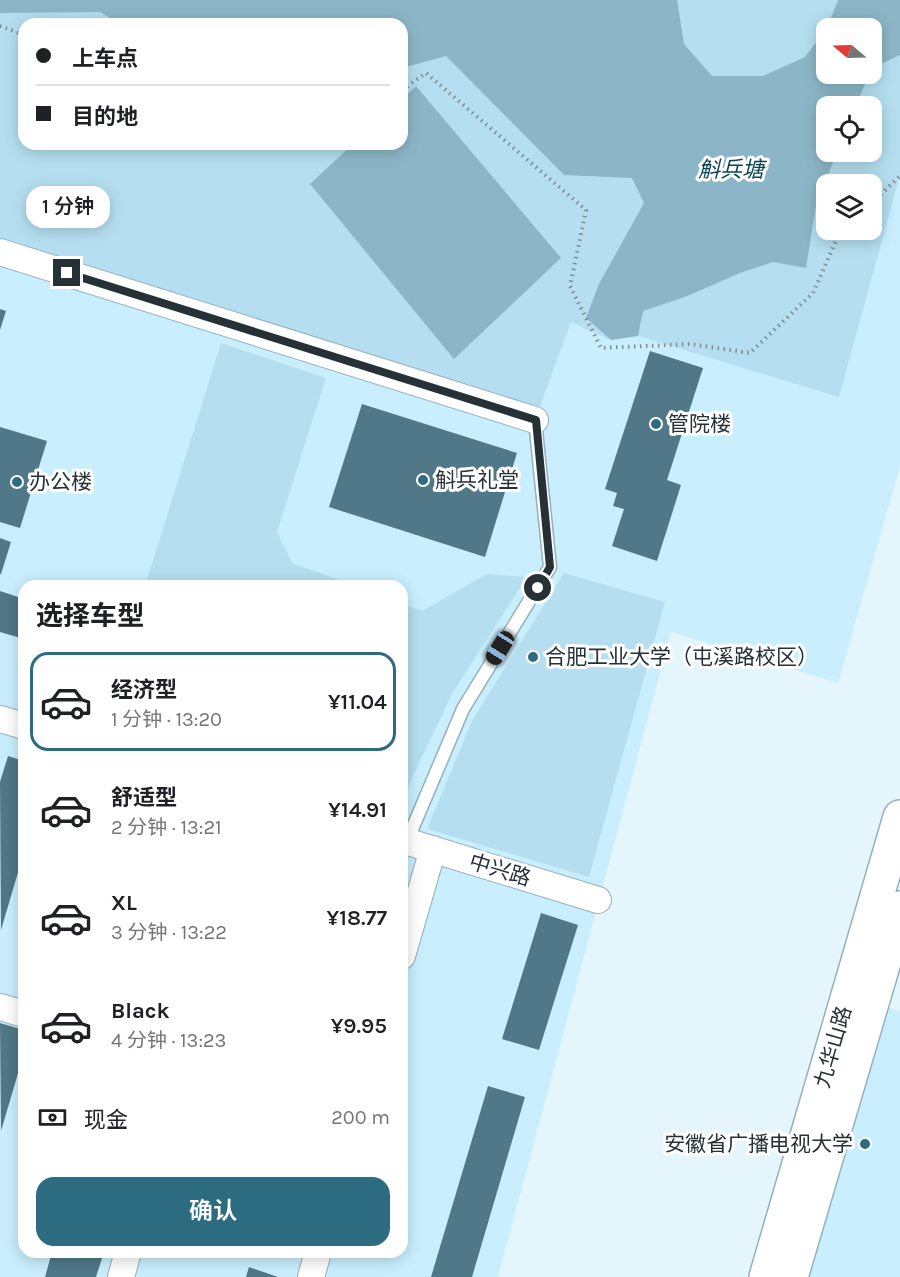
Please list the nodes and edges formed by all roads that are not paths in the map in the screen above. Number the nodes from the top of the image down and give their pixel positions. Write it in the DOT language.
graph roads {
  1 [pos="0,252"];
  2 [pos="536,420"];
  3 [pos="0,719"];
  4 [pos="18,724"];
  5 [pos="900,817"];
  6 [pos="408,831"];
  7 [pos="408,841"];
  8 [pos="433,849"];
  9 [pos="598,900"];
  10 [pos="900,908"];
  11 [pos="408,935"];
  12 [pos="0,1007"];
  13 [pos="18,1012"];
  14 [pos="126,1258"];
  15 [pos="316,1258"];
  16 [pos="121,1277"];
  17 [pos="311,1277"];
  18 [pos="766,1277"];
  19 [pos="791,1277"];
  1 -- 2 [label="street"];
  2 -- 6 [label="lane"];
  3 -- 4 [label="street"];
  5 -- 18 [label="street, 九华山路"];
  7 -- 8 [label="street, 中兴路"];
  8 -- 9 [label="street, 中兴路"];
  8 -- 11 [label="street"];
  10 -- 19 [label="street, 九华山路"];
  12 -- 13 [label="street"];
  14 -- 16 [label="street"];
  15 -- 17 [label="street"];
}
